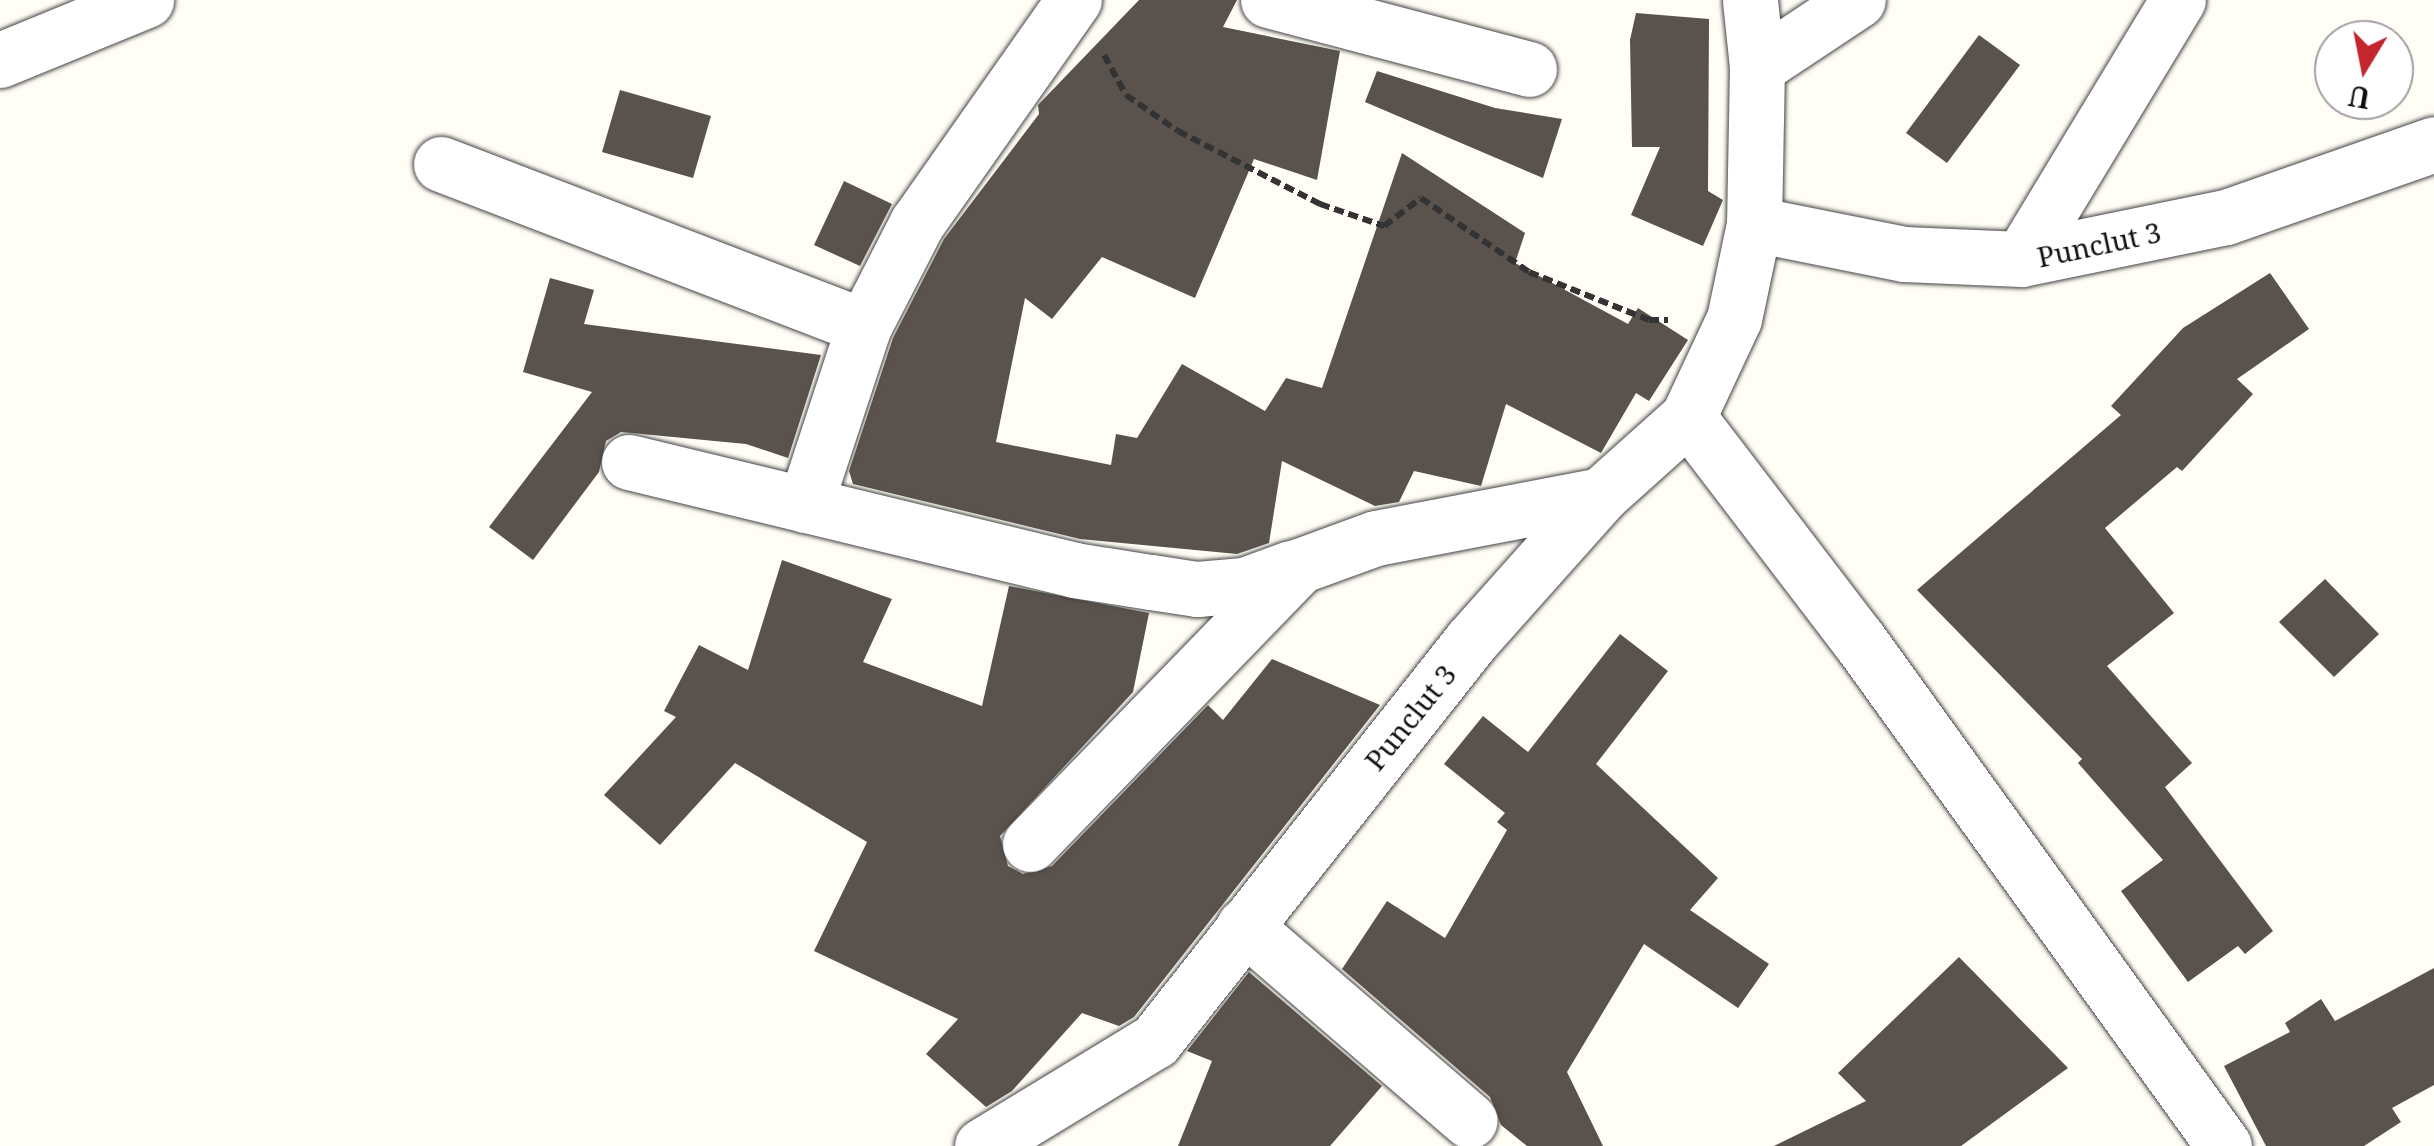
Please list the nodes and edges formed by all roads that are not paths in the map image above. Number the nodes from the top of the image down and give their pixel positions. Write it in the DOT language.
graph roads {
  1 [pos="146,0"];
  2 [pos="1074,0"];
  3 [pos="1268,0"];
  4 [pos="1750,0"];
  5 [pos="1858,0"];
  6 [pos="2178,0"];
  7 [pos="0,60"];
  8 [pos="1757,66"];
  9 [pos="1530,69"];
  10 [pos="2434,144"];
  11 [pos="441,164"];
  12 [pos="1754,224"];
  13 [pos="2021,260"];
  14 [pos="864,326"];
  15 [pos="1688,417"];
  16 [pos="630,462"];
  17 [pos="1600,494"];
  18 [pos="804,506"];
  19 [pos="1298,566"];
  20 [pos="1030,844"];
  21 [pos="1244,926"];
  22 [pos="1470,1121"];
  23 [pos="982,1146"];
  24 [pos="2224,1146"];
  1 -- 7 [label="street"];
  2 -- 14 [label="street"];
  3 -- 9 [label="street"];
  4 -- 8 [label="street, Punclut 3"];
  5 -- 8 [label="street"];
  6 -- 13 [label="street"];
  8 -- 12 [label="street, Punclut 3"];
  10 -- 13 [label="street, Punclut 3"];
  11 -- 14 [label="street"];
  12 -- 13 [label="street, Punclut 3"];
  12 -- 15 [label="street, Punclut 3"];
  14 -- 18 [label="street"];
  15 -- 17 [label="street, Punclut 3"];
  15 -- 24 [label="street"];
  16 -- 18 [label="street"];
  17 -- 19 [label="street"];
  17 -- 21 [label="street, Punclut 3"];
  18 -- 19 [label="street"];
  19 -- 20 [label="street"];
  21 -- 22 [label="street"];
  21 -- 23 [label="street, Punclut 3"];
}
